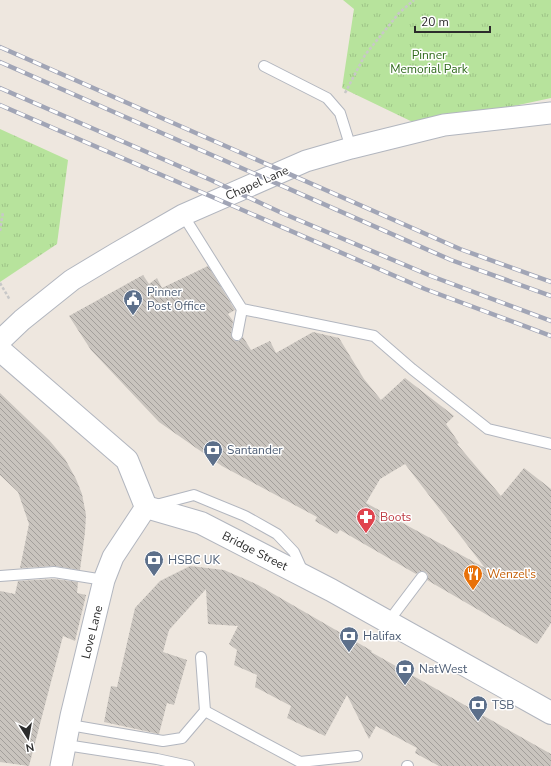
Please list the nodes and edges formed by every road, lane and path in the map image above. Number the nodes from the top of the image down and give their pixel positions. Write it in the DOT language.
graph roads {
  1 [pos="414,0"];
  2 [pos="264,66"];
  3 [pos="336,109"];
  4 [pos="551,113"];
  5 [pos="352,148"];
  6 [pos="3,212"];
  7 [pos="183,216"];
  8 [pos="0,232"];
  9 [pos="242,309"];
  10 [pos="237,335"];
  11 [pos="0,341"];
  12 [pos="0,350"];
  13 [pos="551,444"];
  14 [pos="146,508"];
  15 [pos="0,576"];
  16 [pos="422,577"];
  17 [pos="104,580"];
  18 [pos="388,622"];
  19 [pos="201,657"];
  20 [pos="205,711"];
  21 [pos="551,713"];
  22 [pos="70,725"];
  23 [pos="66,745"];
  24 [pos="357,756"];
  25 [pos="61,766"];
  26 [pos="189,766"];
  1 -- 3 [label="path"];
  2 -- 3 [label="lane"];
  3 -- 5 [label="lane"];
  4 -- 5 [label="street, Chapel Lane"];
  5 -- 7 [label="street, Chapel Lane"];
  6 -- 8 [label="path"];
  7 -- 9 [label="lane"];
  7 -- 11 [label="street, Chapel Lane"];
  9 -- 10 [label="lane"];
  9 -- 13 [label="lane"];
  12 -- 14 [label="street"];
  14 -- 17 [label="street, Love Lane"];
  14 -- 18 [label="street, Bridge Street"];
  15 -- 17 [label="lane"];
  16 -- 18 [label="lane"];
  17 -- 22 [label="street, Love Lane"];
  18 -- 21 [label="street, Bridge Street"];
  19 -- 20 [label="lane"];
  20 -- 22 [label="lane"];
  20 -- 24 [label="lane"];
  22 -- 23 [label="street, Love Lane"];
  23 -- 25 [label="street, Love Lane"];
  23 -- 26 [label="lane"];
}
